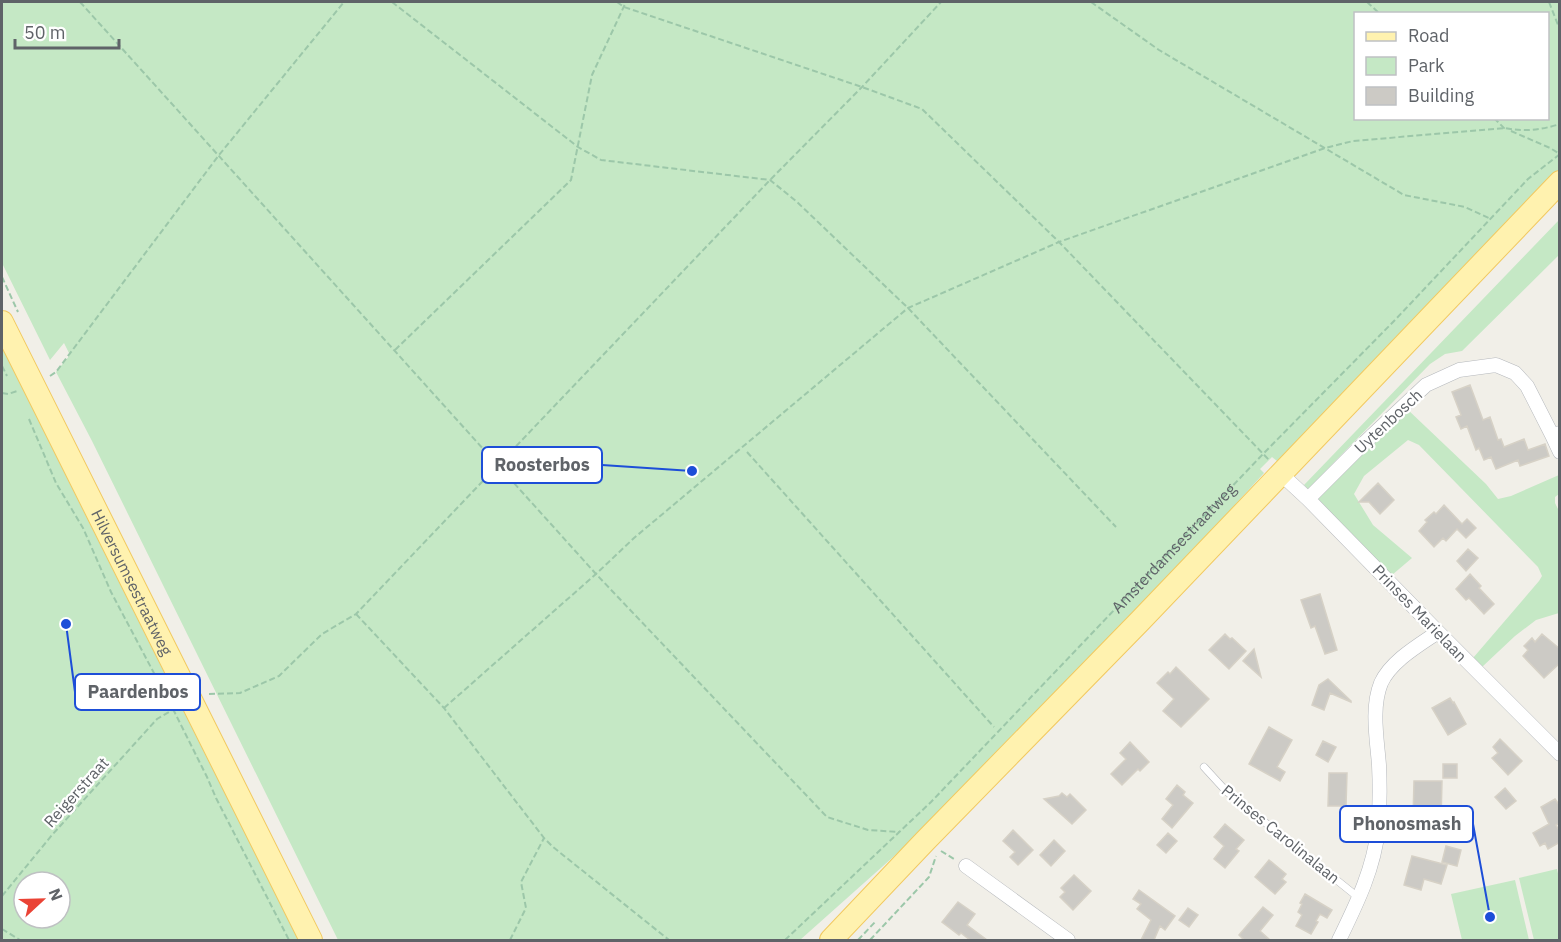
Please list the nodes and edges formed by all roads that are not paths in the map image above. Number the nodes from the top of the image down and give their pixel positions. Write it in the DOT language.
graph roads {
  1 [pos="1560,182"];
  2 [pos="2,322"];
  3 [pos="1556,434"];
  4 [pos="1560,452"];
  5 [pos="1281,474"];
  6 [pos="1308,499"];
  7 [pos="1438,632"];
  8 [pos="1560,754"];
  9 [pos="1204,767"];
  10 [pos="966,866"];
  11 [pos="1359,898"];
  12 [pos="832,938"];
  13 [pos="311,940"];
  14 [pos="1068,940"];
  15 [pos="1339,940"];
  1 -- 5 [label="main road, Amsterdamsestraatweg"];
  2 -- 13 [label="main road, Hilversumsestraatweg"];
  3 -- 4 [label="street, Uytenbosch"];
  3 -- 6 [label="street, Uytenbosch"];
  5 -- 6 [label="street, Prinses Marielaan"];
  5 -- 12 [label="main road, Amsterdamsestraatweg"];
  6 -- 7 [label="street, Prinses Marielaan"];
  7 -- 8 [label="street, Prinses Marielaan"];
  7 -- 11 [label="street, Prinses Carolinalaan"];
  9 -- 11 [label="lane, Prinses Carolinalaan"];
  10 -- 14 [label="street"];
  11 -- 15 [label="street, Prinses Carolinalaan"];
}
